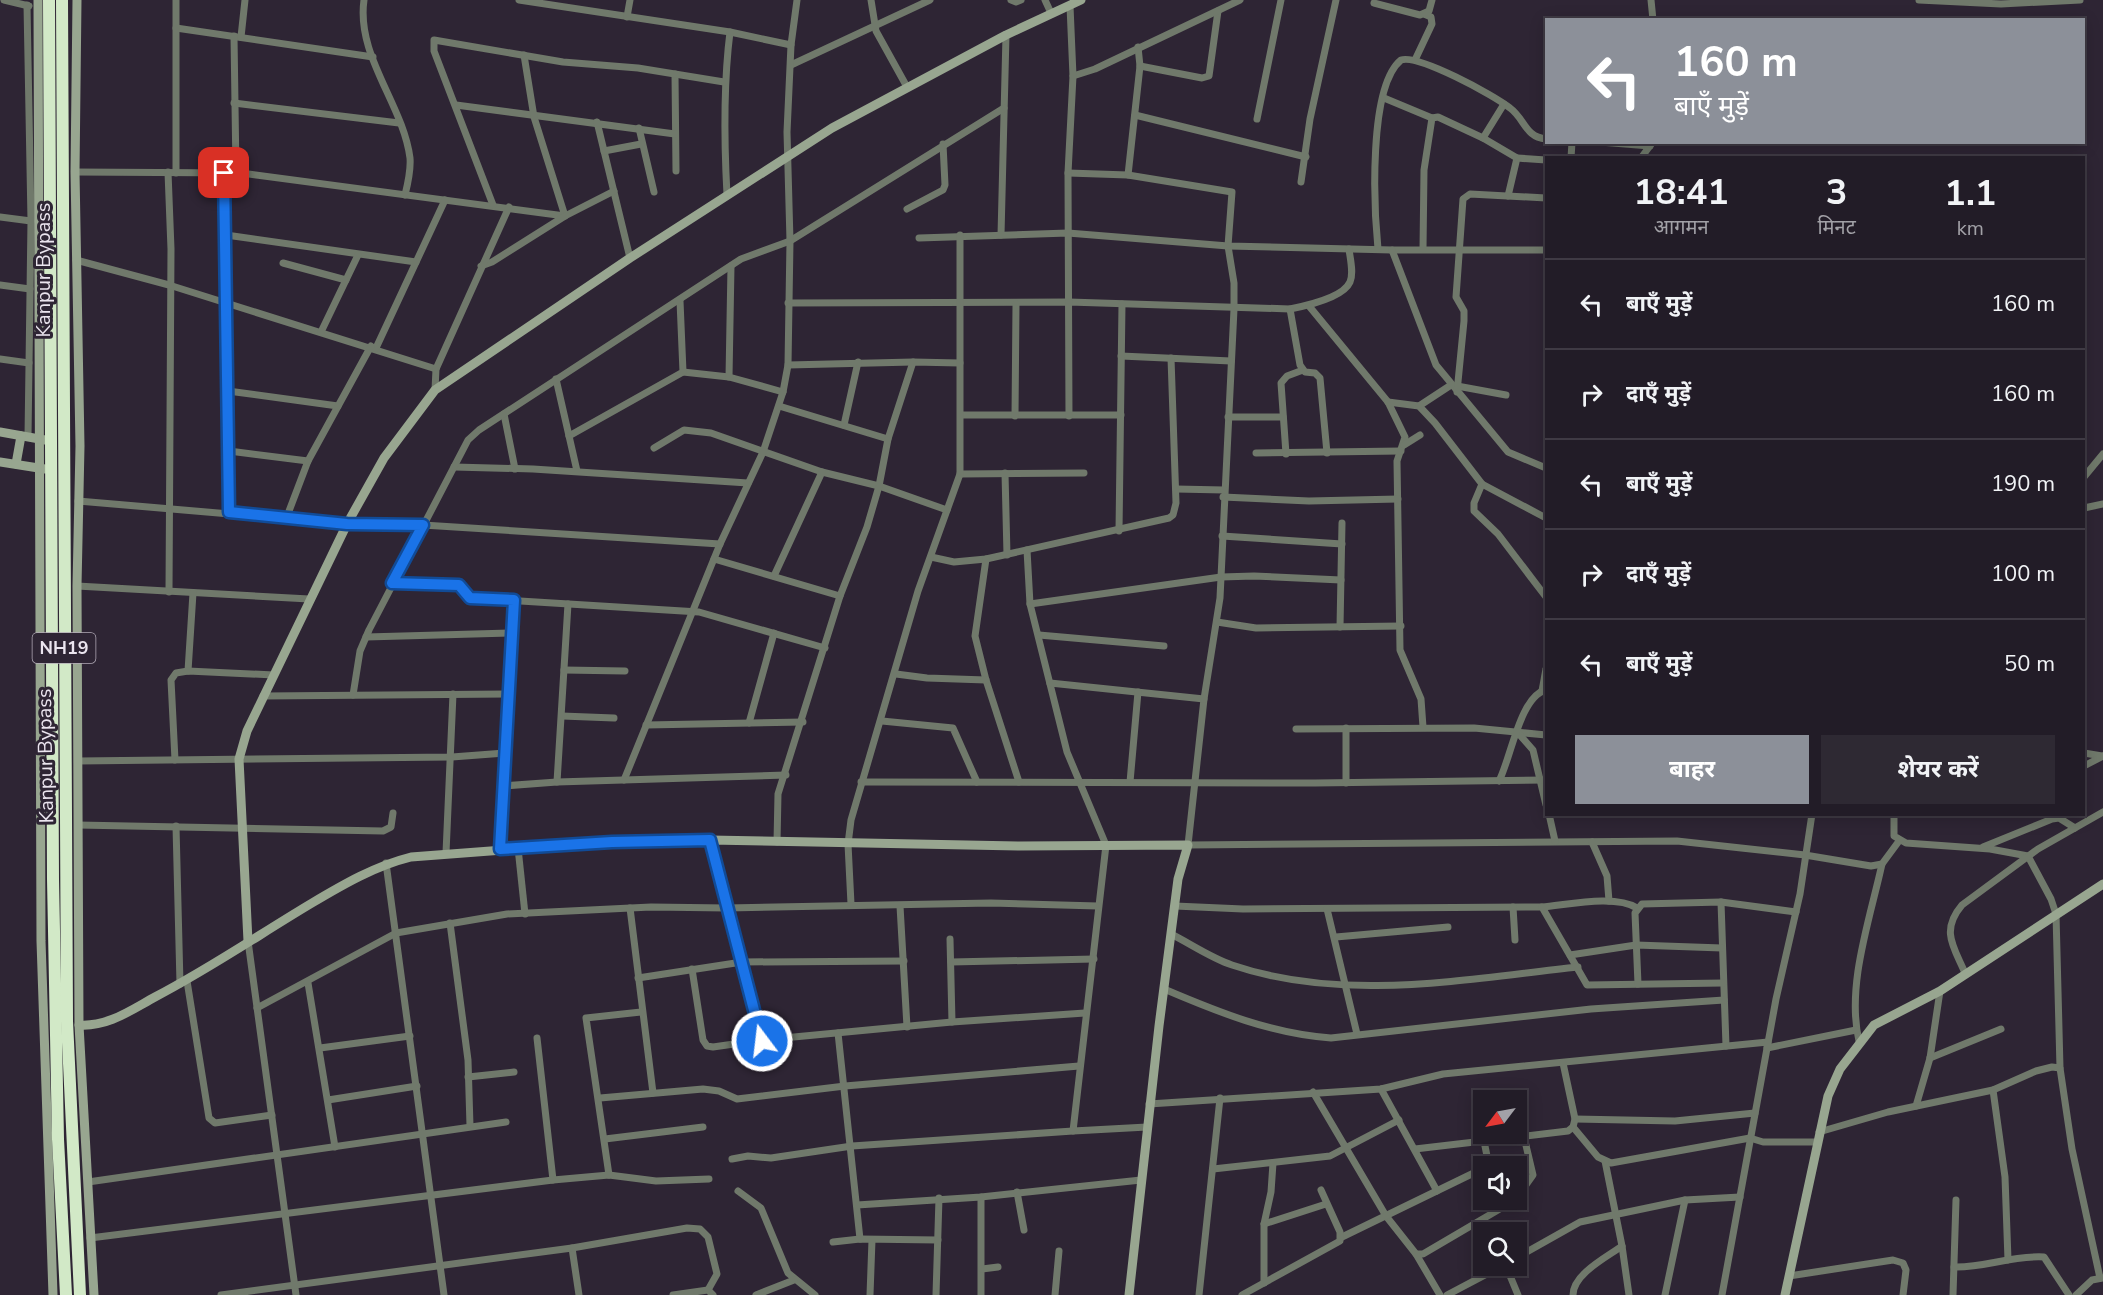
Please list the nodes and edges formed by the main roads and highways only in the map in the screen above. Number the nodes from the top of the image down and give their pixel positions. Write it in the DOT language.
graph roads {
  1 [pos="49,0"];
  2 [pos="62,0"];
  3 [pos="66,1295"];
  4 [pos="80,1295"];
  1 -- 3 [label="highway, Kanpur Bypass / NH19, bridge"];
  2 -- 4 [label="highway, Kanpur Bypass / NH19, bridge"];
}
